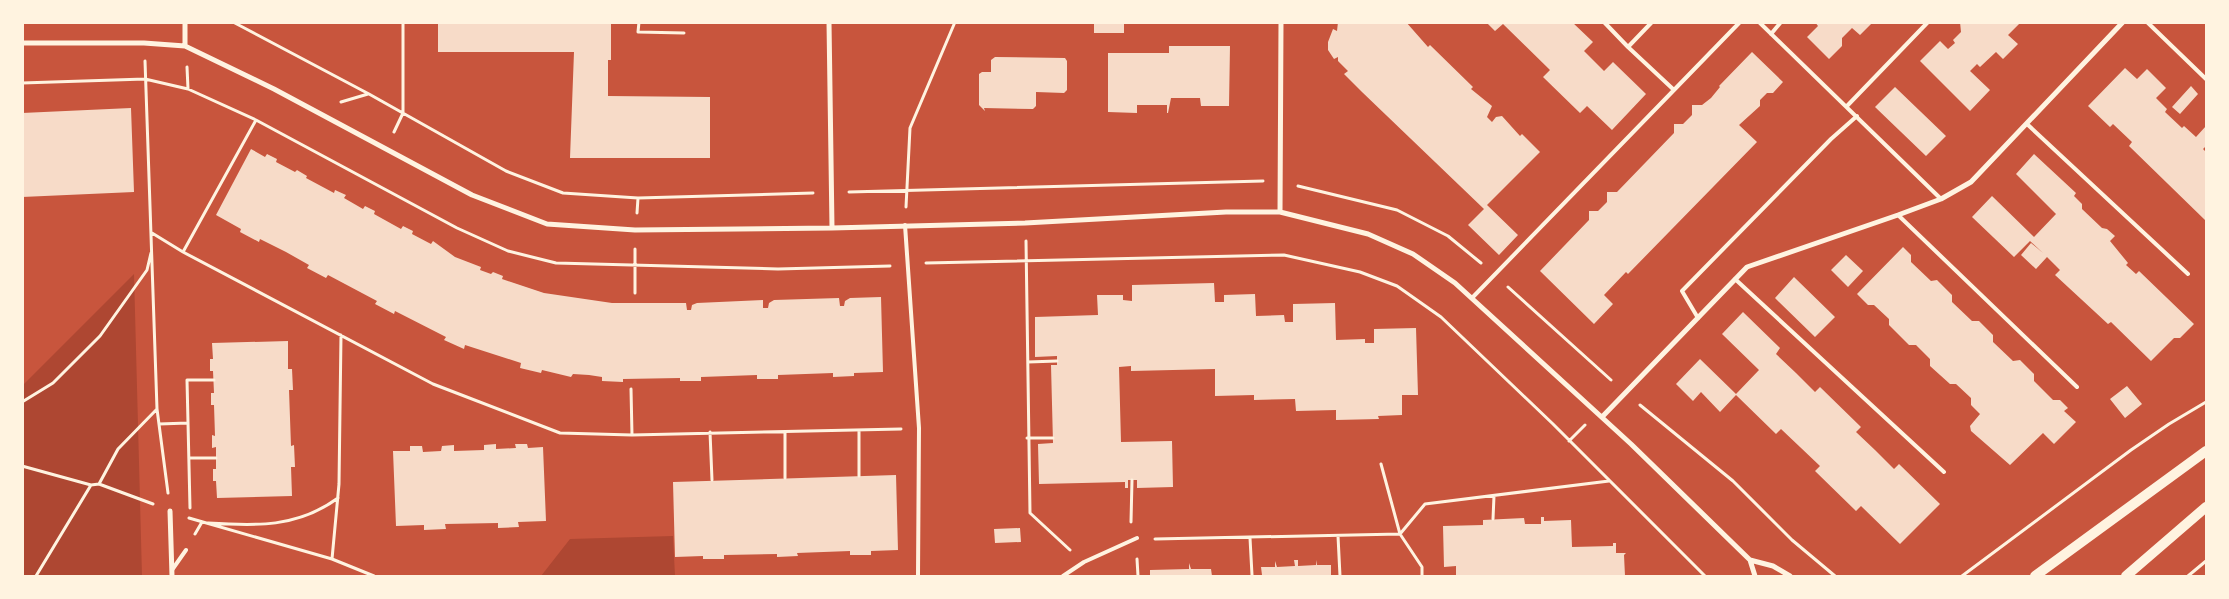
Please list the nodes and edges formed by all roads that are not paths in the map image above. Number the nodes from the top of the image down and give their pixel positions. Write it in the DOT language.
graph roads {
  1 [pos="185,22"];
  2 [pos="829,22"];
  3 [pos="1281,22"];
  4 [pos="1604,22"];
  5 [pos="1652,22"];
  6 [pos="1740,22"];
  7 [pos="1759,22"];
  8 [pos="1781,22"];
  9 [pos="1928,22"];
  10 [pos="2123,22"];
  11 [pos="2147,22"];
  12 [pos="1771,34"];
  13 [pos="22,43"];
  14 [pos="185,46"];
  15 [pos="1628,47"];
  16 [pos="2206,79"];
  17 [pos="1674,90"];
  18 [pos="1847,106"];
  19 [pos="1857,116"];
  20 [pos="2027,124"];
  21 [pos="1941,199"];
  22 [pos="1280,212"];
  23 [pos="1898,215"];
  24 [pos="905,225"];
  25 [pos="832,228"];
  26 [pos="2188,274"];
  27 [pos="1735,280"];
  28 [pos="1472,298"];
  29 [pos="1698,318"];
  30 [pos="2077,386"];
  31 [pos="1602,417"];
  32 [pos="2206,451"];
  33 [pos="1944,472"];
  34 [pos="2206,507"];
  35 [pos="170,511"];
  36 [pos="1136,538"];
  37 [pos="186,550"];
  38 [pos="1750,560"];
  39 [pos="172,570"];
  40 [pos="172,576"];
  41 [pos="918,576"];
  42 [pos="1063,576"];
  43 [pos="1755,576"];
  44 [pos="1790,576"];
  45 [pos="2035,576"];
  46 [pos="2126,576"];
  1 -- 14 [label="street"];
  2 -- 25 [label="street"];
  3 -- 22 [label="street"];
  4 -- 15 [label="lane"];
  5 -- 15 [label="lane"];
  6 -- 17 [label="lane"];
  7 -- 12 [label="lane"];
  8 -- 12 [label="lane"];
  9 -- 18 [label="lane"];
  10 -- 20 [label="street"];
  11 -- 16 [label="lane"];
  12 -- 18 [label="lane"];
  13 -- 14 [label="street"];
  14 -- 25 [label="street"];
  15 -- 17 [label="lane"];
  17 -- 28 [label="lane"];
  18 -- 19 [label="lane"];
  19 -- 21 [label="lane"];
  19 -- 29 [label="lane"];
  20 -- 21 [label="street"];
  20 -- 26 [label="lane"];
  21 -- 23 [label="street"];
  22 -- 24 [label="street"];
  22 -- 28 [label="street"];
  23 -- 27 [label="street"];
  23 -- 30 [label="lane"];
  24 -- 25 [label="street"];
  24 -- 41 [label="lane"];
  27 -- 29 [label="street"];
  27 -- 33 [label="lane"];
  28 -- 31 [label="street"];
  29 -- 31 [label="street"];
  31 -- 38 [label="street"];
  32 -- 45 [label="main road"];
  34 -- 46 [label="main road"];
  35 -- 39 [label="street"];
  36 -- 42 [label="lane"];
  37 -- 39 [label="lane"];
  38 -- 43 [label="street"];
  38 -- 44 [label="street"];
  39 -- 40 [label="street"];
}
